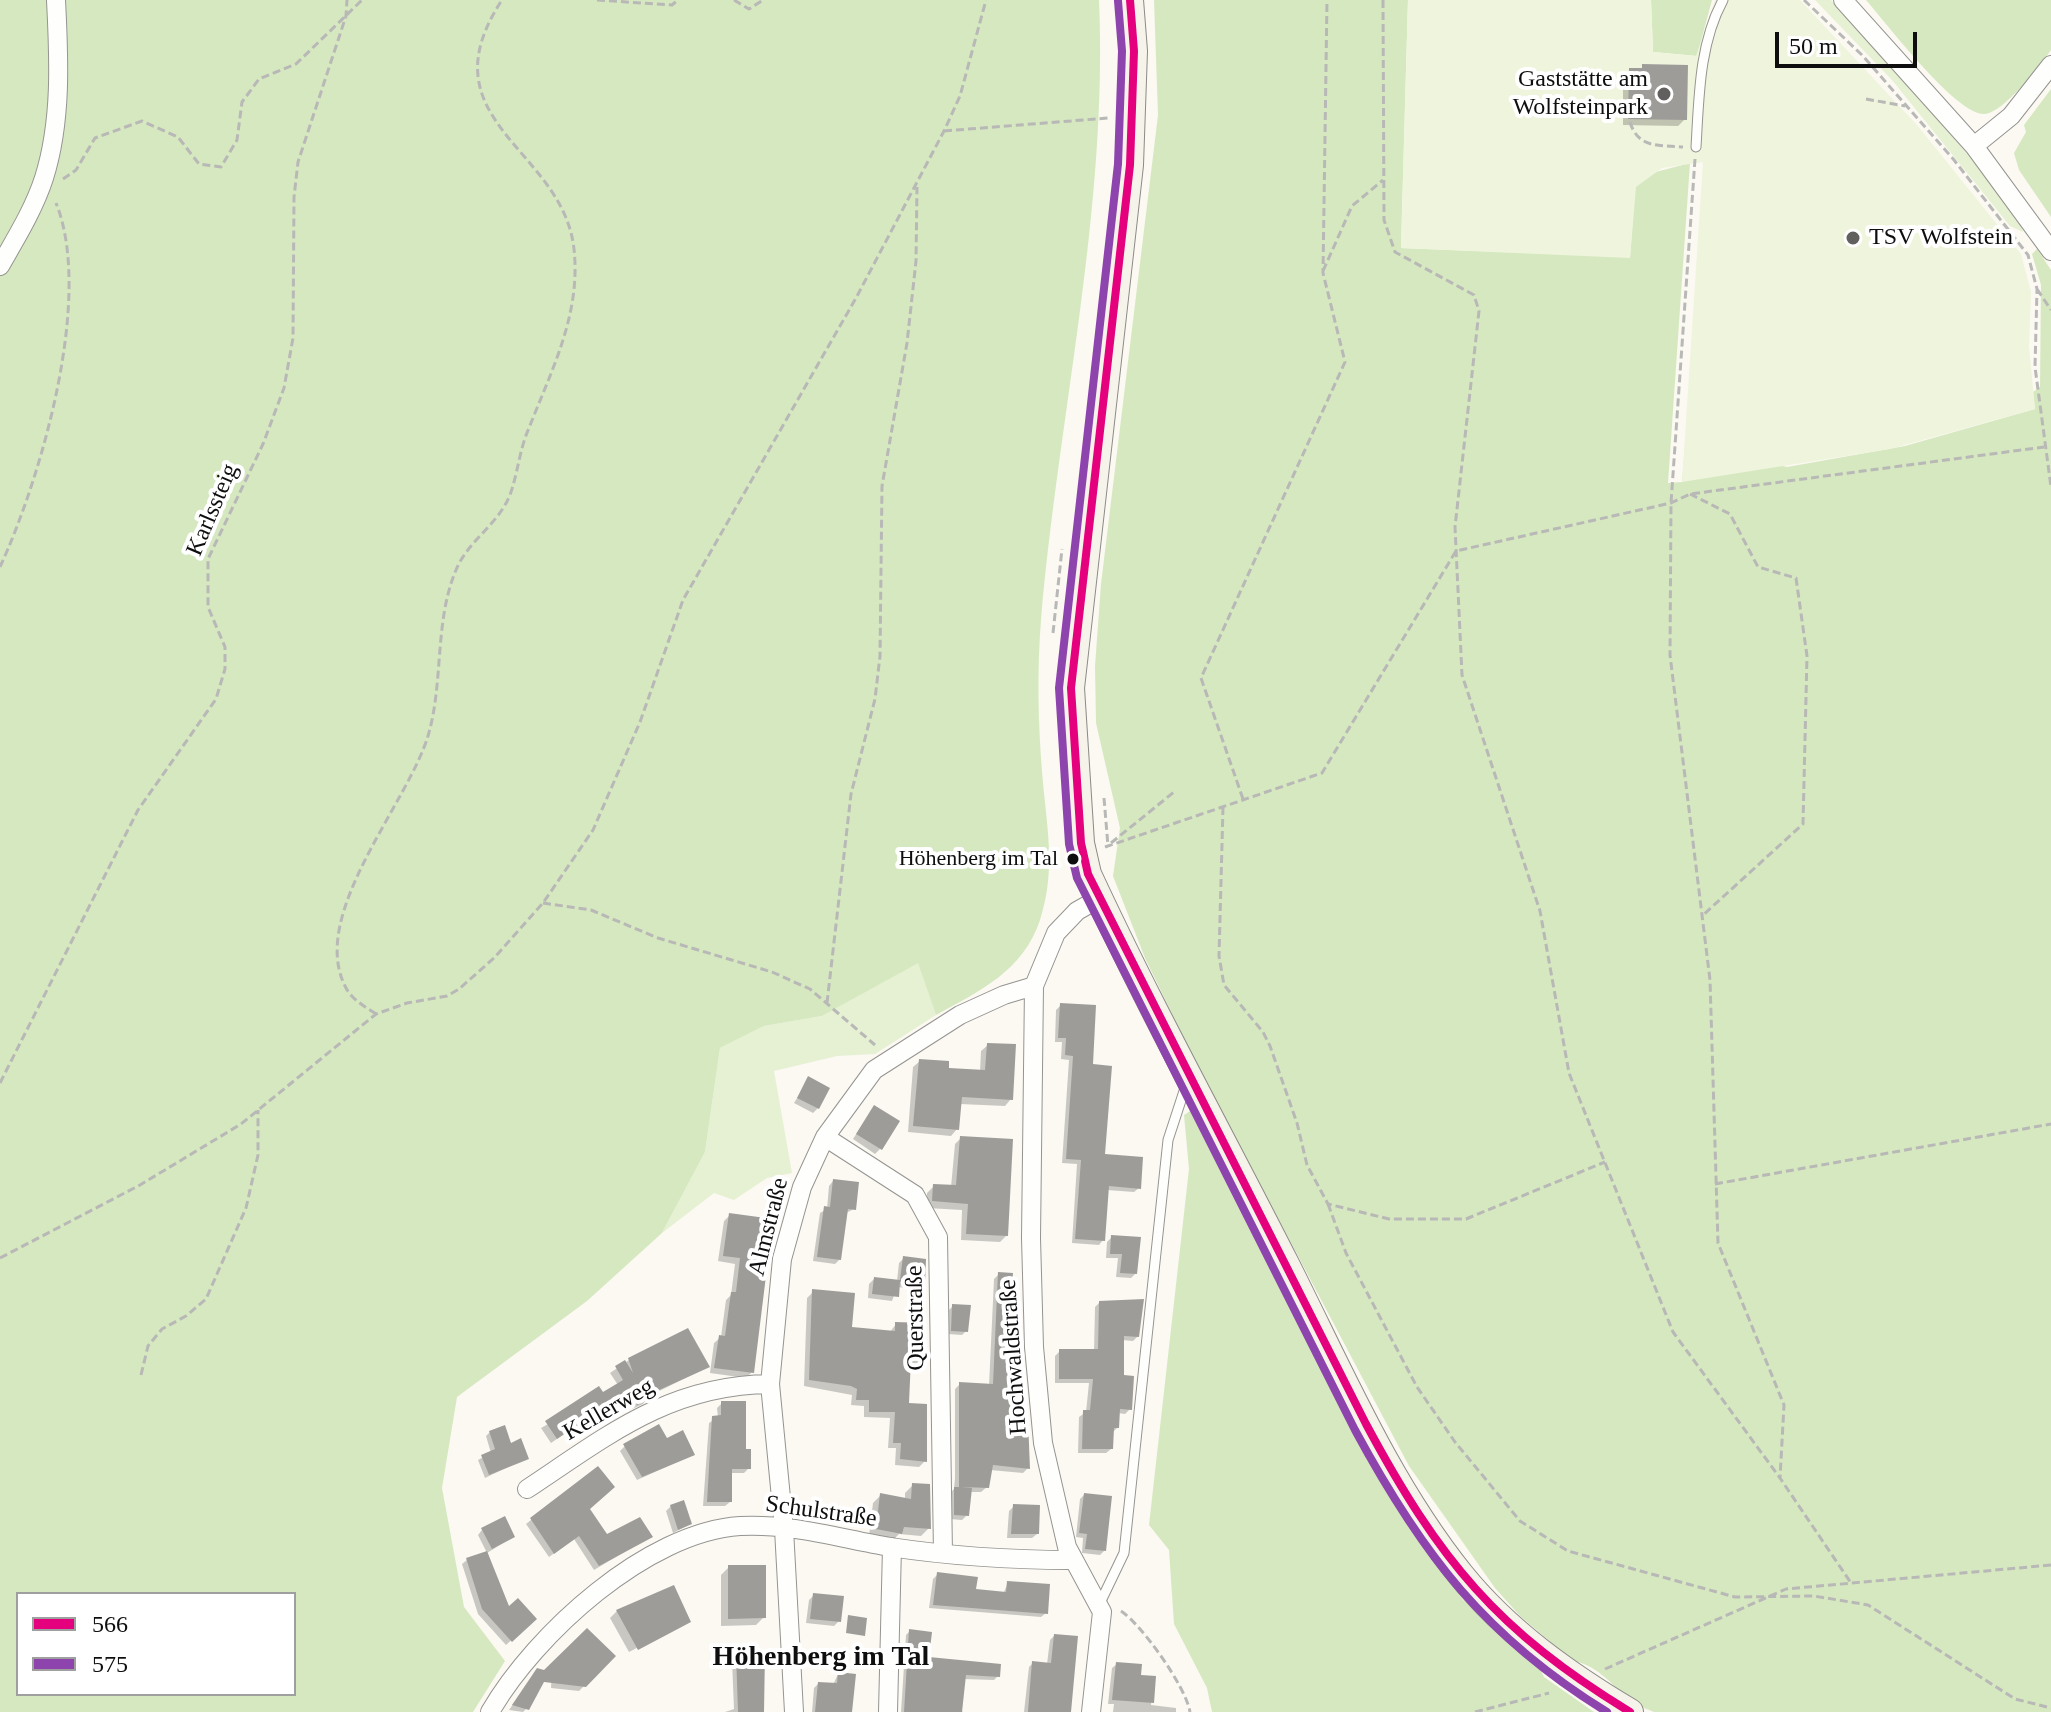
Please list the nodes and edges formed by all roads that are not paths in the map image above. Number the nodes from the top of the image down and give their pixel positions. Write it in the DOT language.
graph roads {
  1 [pos="56,0"];
  2 [pos="1130,0"];
  3 [pos="1723,0"];
  4 [pos="1843,0"];
  5 [pos="2051,65"];
  6 [pos="1974,146"];
  7 [pos="1696,147"];
  8 [pos="2051,251"];
  9 [pos="0,266"];
  10 [pos="1100,898"];
  11 [pos="1034,986"];
  12 [pos="1190,1076"];
  13 [pos="825,1137"];
  14 [pos="770,1384"];
  15 [pos="527,1489"];
  16 [pos="784,1529"];
  17 [pos="892,1547"];
  18 [pos="943,1553"];
  19 [pos="1072,1560"];
  20 [pos="1100,1603"];
  21 [pos="490,1712"];
  22 [pos="794,1712"];
  23 [pos="888,1712"];
  24 [pos="1091,1712"];
  25 [pos="1630,1712"];
  1 -- 9 [label="street"];
  2 -- 10 [label="main road"];
  3 -- 7 [label="lane"];
  4 -- 6 [label="street"];
  5 -- 6 [label="street"];
  6 -- 8 [label="street"];
  10 -- 11 [label="street"];
  10 -- 12 [label="main road"];
  11 -- 13 [label="street, Almstraße"];
  11 -- 19 [label="street, Hochwaldstraße"];
  12 -- 20 [label="lane"];
  12 -- 25 [label="main road"];
  13 -- 14 [label="street, Almstraße"];
  13 -- 18 [label="street, Querstraße"];
  14 -- 15 [label="street, Kellerweg"];
  14 -- 16 [label="street, Almstraße"];
  16 -- 17 [label="street, Schulstraße"];
  16 -- 21 [label="street, Schulstraße"];
  16 -- 22 [label="street, Almstraße"];
  17 -- 18 [label="street, Schulstraße"];
  17 -- 23 [label="street"];
  18 -- 19 [label="street, Schulstraße"];
  19 -- 20 [label="street, Hochwaldstraße"];
  20 -- 24 [label="street"];
}
